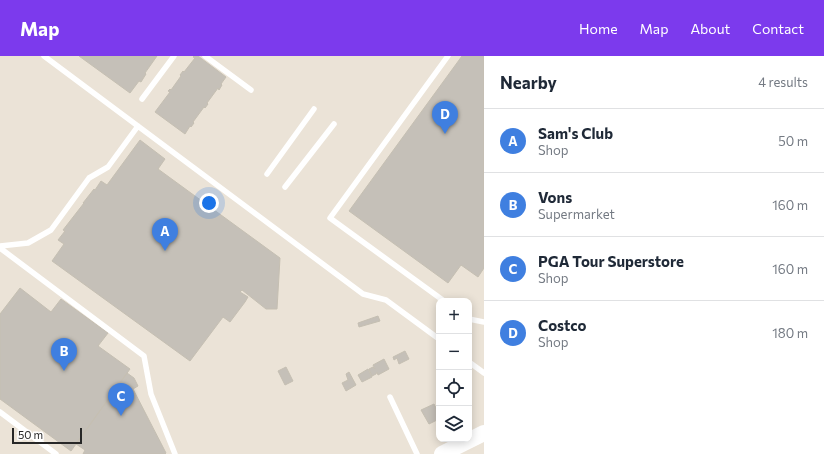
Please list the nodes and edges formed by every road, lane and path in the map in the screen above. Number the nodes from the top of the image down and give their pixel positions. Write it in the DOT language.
graph roads {
  1 [pos="44,56"];
  2 [pos="174,56"];
  3 [pos="205,56"];
  4 [pos="448,56"];
  5 [pos="251,90"];
  6 [pos="142,99"];
  7 [pos="314,109"];
  8 [pos="334,124"];
  9 [pos="138,126"];
  10 [pos="268,174"];
  11 [pos="285,187"];
  12 [pos="0,247"];
  13 [pos="440,298"];
  14 [pos="472,320"];
  15 [pos="484,322"];
  16 [pos="436,337"];
  17 [pos="472,364"];
  18 [pos="484,373"];
  19 [pos="390,397"];
  20 [pos="0,412"];
  21 [pos="484,433"];
  22 [pos="56,454"];
  23 [pos="175,454"];
  24 [pos="417,454"];
  25 [pos="442,454"];
  1 -- 9 [label="lane"];
  2 -- 6 [label="lane"];
  3 -- 5 [label="lane"];
  4 -- 13 [label="lane"];
  7 -- 10 [label="lane"];
  8 -- 11 [label="lane"];
  9 -- 12 [label="lane"];
  9 -- 16 [label="lane"];
  12 -- 23 [label="lane"];
  14 -- 15 [label="lane"];
  17 -- 18 [label="lane"];
  19 -- 24 [label="lane"];
  20 -- 22 [label="lane"];
  21 -- 25 [label="main road"];
}
